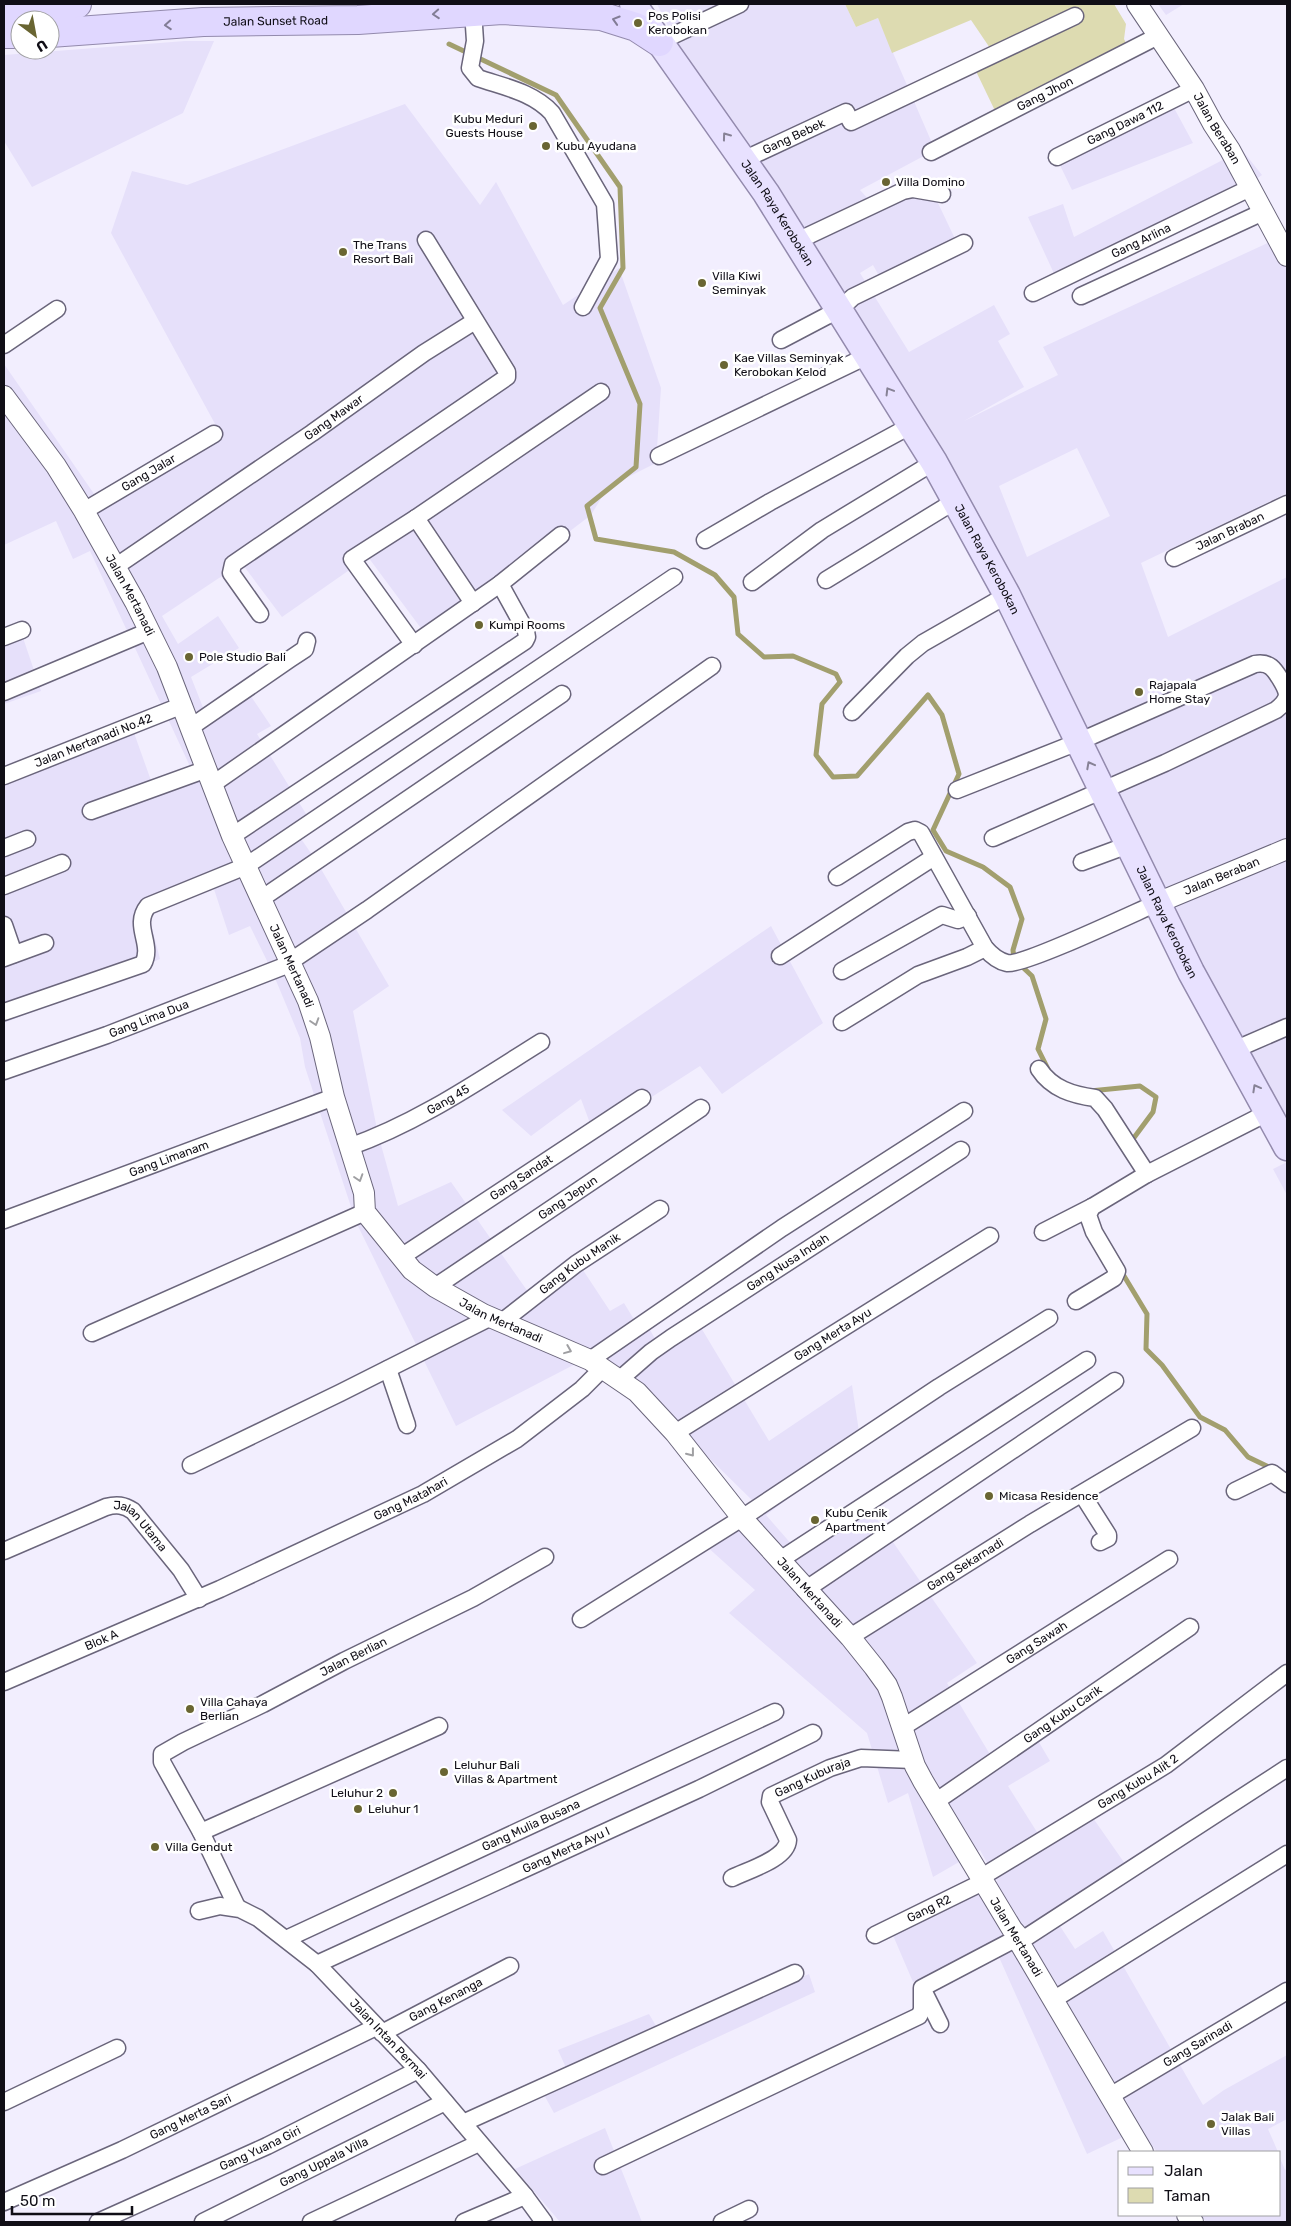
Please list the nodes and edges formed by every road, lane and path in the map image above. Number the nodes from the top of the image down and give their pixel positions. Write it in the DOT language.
graph roads {
  1 [pos="77,4"];
  2 [pos="568,4"];
  3 [pos="633,4"];
  4 [pos="740,4"];
  5 [pos="1137,4"];
  6 [pos="4,9"];
  7 [pos="502,10"];
  8 [pos="473,11"];
  9 [pos="202,13"];
  10 [pos="1075,16"];
  11 [pos="60,32"];
  12 [pos="1158,36"];
  13 [pos="659,42"];
  14 [pos="1194,89"];
  15 [pos="932,152"];
  16 [pos="1057,156"];
  17 [pos="743,160"];
  18 [pos="1250,188"];
  19 [pos="942,194"];
  20 [pos="1263,212"];
  21 [pos="426,240"];
  22 [pos="797,241"];
  23 [pos="964,243"];
  24 [pos="1287,256"];
  25 [pos="1033,294"];
  26 [pos="1081,296"];
  27 [pos="583,307"];
  28 [pos="57,309"];
  29 [pos="840,309"];
  30 [pos="475,321"];
  31 [pos="781,340"];
  32 [pos="4,345"];
  33 [pos="867,356"];
  34 [pos="601,392"];
  35 [pos="4,396"];
  36 [pos="910,426"];
  37 [pos="214,434"];
  38 [pos="660,456"];
  39 [pos="934,462"];
  40 [pos="955,501"];
  41 [pos="1287,504"];
  42 [pos="84,511"];
  43 [pos="416,518"];
  44 [pos="561,535"];
  45 [pos="706,540"];
  46 [pos="1174,558"];
  47 [pos="116,567"];
  48 [pos="674,577"];
  49 [pos="826,580"];
  50 [pos="752,582"];
  51 [pos="500,584"];
  52 [pos="1007,595"];
  53 [pos="473,603"];
  54 [pos="260,614"];
  55 [pos="22,630"];
  56 [pos="149,631"];
  57 [pos="4,636"];
  58 [pos="307,641"];
  59 [pos="414,645"];
  60 [pos="712,666"];
  61 [pos="4,692"];
  62 [pos="562,694"];
  63 [pos="183,705"];
  64 [pos="852,712"];
  65 [pos="191,727"];
  66 [pos="1078,742"];
  67 [pos="4,776"];
  68 [pos="210,776"];
  69 [pos="958,790"];
  70 [pos="1104,790"];
  71 [pos="91,812"];
  72 [pos="232,836"];
  73 [pos="993,838"];
  74 [pos="27,839"];
  75 [pos="1128,845"];
  76 [pos="4,848"];
  77 [pos="1287,849"];
  78 [pos="934,857"];
  79 [pos="1082,862"];
  80 [pos="62,863"];
  81 [pos="246,866"];
  82 [pos="837,877"];
  83 [pos="4,886"];
  84 [pos="261,899"];
  85 [pos="1157,903"];
  86 [pos="968,916"];
  87 [pos="4,925"];
  88 [pos="45,943"];
  89 [pos="985,948"];
  90 [pos="9,956"];
  91 [pos="780,956"];
  92 [pos="290,961"];
  93 [pos="842,971"];
  94 [pos="4,1012"];
  95 [pos="842,1022"];
  96 [pos="1287,1026"];
  97 [pos="541,1042"];
  98 [pos="1234,1050"];
  99 [pos="1039,1069"];
  100 [pos="4,1071"];
  101 [pos="334,1097"];
  102 [pos="642,1098"];
  103 [pos="701,1108"];
  104 [pos="964,1111"];
  105 [pos="1269,1112"];
  106 [pos="349,1147"];
  107 [pos="1287,1147"];
  108 [pos="961,1150"];
  109 [pos="1147,1174"];
  110 [pos="1092,1207"];
  111 [pos="660,1208"];
  112 [pos="365,1212"];
  113 [pos="4,1220"];
  114 [pos="1043,1232"];
  115 [pos="990,1236"];
  116 [pos="401,1257"];
  117 [pos="435,1287"];
  118 [pos="1076,1301"];
  119 [pos="1049,1318"];
  120 [pos="497,1319"];
  121 [pos="92,1333"];
  122 [pos="1087,1360"];
  123 [pos="597,1364"];
  124 [pos="388,1368"];
  125 [pos="620,1380"];
  126 [pos="1115,1381"];
  127 [pos="407,1425"];
  128 [pos="1192,1428"];
  129 [pos="675,1433"];
  130 [pos="190,1465"];
  131 [pos="1287,1484"];
  132 [pos="1235,1491"];
  133 [pos="1082,1494"];
  134 [pos="742,1518"];
  135 [pos="1100,1542"];
  136 [pos="4,1551"];
  137 [pos="545,1557"];
  138 [pos="1168,1559"];
  139 [pos="780,1560"];
  140 [pos="805,1590"];
  141 [pos="199,1599"];
  142 [pos="581,1619"];
  143 [pos="1190,1627"];
  144 [pos="850,1637"];
  145 [pos="1287,1673"];
  146 [pos="4,1682"];
  147 [pos="775,1712"];
  148 [pos="439,1726"];
  149 [pos="903,1727"];
  150 [pos="813,1733"];
  151 [pos="913,1760"];
  152 [pos="1287,1768"];
  153 [pos="935,1802"];
  154 [pos="201,1832"];
  155 [pos="1287,1854"];
  156 [pos="732,1878"];
  157 [pos="982,1880"];
  158 [pos="237,1907"];
  159 [pos="199,1911"];
  160 [pos="875,1935"];
  161 [pos="286,1939"];
  162 [pos="1019,1939"];
  163 [pos="317,1964"];
  164 [pos="510,1966"];
  165 [pos="795,1973"];
  166 [pos="922,1988"];
  167 [pos="1287,1990"];
  168 [pos="1054,2000"];
  169 [pos="940,2024"];
  170 [pos="379,2030"];
  171 [pos="117,2048"];
  172 [pos="418,2070"];
  173 [pos="1110,2096"];
  174 [pos="4,2102"];
  175 [pos="445,2102"];
  176 [pos="463,2124"];
  177 [pos="479,2143"];
  178 [pos="1142,2151"];
  179 [pos="603,2166"];
  180 [pos="525,2196"];
  181 [pos="4,2202"];
  182 [pos="749,2209"];
  183 [pos="98,2222"];
  184 [pos="203,2222"];
  185 [pos="311,2222"];
  186 [pos="464,2222"];
  187 [pos="544,2222"];
  188 [pos="722,2222"];
  1 -- 6 [label="highway"];
  2 -- 7 [label="highway"];
  3 -- 13 [label="main road, Jalan Raya Kerobokan"];
  4 -- 13 [label="street"];
  5 -- 12 [label="street, Jalan Beraban"];
  7 -- 8 [label="highway, Jalan Sunset Road"];
  13 -- 7 [label="highway, one-way"];
  8 -- 9 [label="highway, Jalan Sunset Road, one-way"];
  8 -- 27 [label="street"];
  9 -- 11 [label="highway, Jalan Sunset Road, one-way"];
  10 -- 17 [label="street, Gang Bebek"];
  12 -- 14 [label="street, Jalan Beraban"];
  12 -- 15 [label="street, Gang Jhon"];
  17 -- 13 [label="main road, Jalan Raya Kerobokan, one-way"];
  14 -- 16 [label="street, Gang Dawa 112"];
  14 -- 18 [label="street, Jalan Beraban"];
  17 -- 22 [label="main road, Jalan Raya Kerobokan"];
  18 -- 20 [label="street, Jalan Beraban"];
  18 -- 25 [label="street, Gang Arlina"];
  19 -- 22 [label="street"];
  20 -- 24 [label="street, Jalan Beraban"];
  20 -- 26 [label="street"];
  21 -- 30 [label="street"];
  22 -- 29 [label="main road, Jalan Raya Kerobokan"];
  23 -- 29 [label="street"];
  28 -- 32 [label="street"];
  29 -- 31 [label="street"];
  29 -- 33 [label="main road, Jalan Raya Kerobokan"];
  30 -- 47 [label="street, Gang Mawar"];
  30 -- 54 [label="street"];
  36 -- 33 [label="main road, Jalan Raya Kerobokan, one-way"];
  33 -- 38 [label="street"];
  34 -- 43 [label="street"];
  35 -- 42 [label="street, Jalan Mertanadi"];
  36 -- 39 [label="main road, Jalan Raya Kerobokan"];
  36 -- 45 [label="street"];
  37 -- 42 [label="street, Gang Jalar"];
  39 -- 40 [label="main road, Jalan Raya Kerobokan"];
  39 -- 50 [label="street"];
  40 -- 49 [label="street"];
  40 -- 52 [label="main road, Jalan Raya Kerobokan"];
  41 -- 46 [label="street, Jalan Braban"];
  42 -- 47 [label="street, Jalan Mertanadi"];
  43 -- 53 [label="street"];
  43 -- 59 [label="street"];
  44 -- 51 [label="street"];
  47 -- 56 [label="street, Jalan Mertanadi"];
  48 -- 81 [label="street"];
  51 -- 53 [label="street"];
  51 -- 72 [label="street"];
  52 -- 64 [label="street"];
  52 -- 66 [label="main road, Jalan Raya Kerobokan"];
  53 -- 59 [label="street"];
  55 -- 57 [label="street"];
  56 -- 61 [label="street"];
  56 -- 63 [label="street, Jalan Mertanadi"];
  58 -- 65 [label="street"];
  59 -- 68 [label="street"];
  60 -- 92 [label="street, Gang Lima Dua"];
  62 -- 84 [label="street"];
  63 -- 65 [label="street, Jalan Mertanadi"];
  63 -- 67 [label="street, Jalan Mertanadi No.42"];
  65 -- 68 [label="street, Jalan Mertanadi"];
  66 -- 69 [label="street"];
  70 -- 66 [label="main road, Jalan Raya Kerobokan, one-way"];
  66 -- 70 [label="street"];
  68 -- 71 [label="street"];
  68 -- 72 [label="street, Jalan Mertanadi"];
  70 -- 73 [label="street"];
  70 -- 75 [label="main road, Jalan Raya Kerobokan"];
  72 -- 81 [label="street, Jalan Mertanadi"];
  74 -- 76 [label="street"];
  75 -- 79 [label="street"];
  75 -- 85 [label="main road, Jalan Raya Kerobokan"];
  77 -- 85 [label="street, Jalan Beraban"];
  78 -- 82 [label="street"];
  78 -- 86 [label="street"];
  78 -- 91 [label="street"];
  80 -- 83 [label="street"];
  81 -- 84 [label="street, Jalan Mertanadi"];
  81 -- 94 [label="street"];
  84 -- 92 [label="street, Jalan Mertanadi"];
  85 -- 89 [label="street"];
  85 -- 98 [label="main road, Jalan Raya Kerobokan"];
  86 -- 89 [label="street"];
  86 -- 93 [label="street"];
  87 -- 90 [label="street"];
  88 -- 90 [label="street"];
  89 -- 95 [label="street"];
  92 -- 100 [label="street, Gang Lima Dua"];
  92 -- 101 [label="street, Jalan Mertanadi, one-way"];
  96 -- 98 [label="street"];
  97 -- 106 [label="street, Gang 45"];
  105 -- 98 [label="main road, Jalan Raya Kerobokan, one-way"];
  99 -- 109 [label="street"];
  101 -- 106 [label="street, Jalan Mertanadi"];
  101 -- 113 [label="street, Gang Limanam"];
  102 -- 116 [label="street, Gang Sandat"];
  103 -- 117 [label="street, Gang Jepun"];
  104 -- 123 [label="street, Gang Matahari"];
  105 -- 107 [label="main road, Jalan Raya Kerobokan"];
  105 -- 109 [label="street"];
  106 -- 112 [label="street, Jalan Mertanadi, one-way"];
  108 -- 125 [label="street, Gang Nusa Indah"];
  109 -- 110 [label="street"];
  110 -- 114 [label="street"];
  110 -- 118 [label="street"];
  111 -- 120 [label="street, Gang Kubu Manik"];
  112 -- 116 [label="street, Jalan Mertanadi"];
  112 -- 121 [label="street"];
  115 -- 129 [label="street, Gang Merta Ayu"];
  116 -- 117 [label="street, Jalan Mertanadi"];
  117 -- 120 [label="street, Jalan Mertanadi"];
  119 -- 134 [label="street"];
  120 -- 123 [label="street, Jalan Mertanadi, one-way"];
  120 -- 124 [label="street, Gang Kubu Manik"];
  122 -- 139 [label="street"];
  123 -- 125 [label="street, Jalan Mertanadi"];
  123 -- 141 [label="street, Gang Matahari"];
  124 -- 127 [label="street"];
  124 -- 130 [label="street, Gang Kubu Manik"];
  125 -- 129 [label="street, Jalan Mertanadi"];
  126 -- 140 [label="street"];
  128 -- 133 [label="street, Gang Sekarnadi"];
  129 -- 134 [label="street, Jalan Mertanadi, one-way"];
  131 -- 132 [label="street"];
  133 -- 135 [label="street"];
  133 -- 144 [label="street, Gang Sekarnadi"];
  134 -- 139 [label="street, Jalan Mertanadi"];
  134 -- 142 [label="street"];
  136 -- 141 [label="street, Jalan Utama"];
  137 -- 154 [label="street, Jalan Berlian"];
  138 -- 149 [label="street, Gang Sawah"];
  139 -- 140 [label="street, Jalan Mertanadi"];
  140 -- 144 [label="street, Jalan Mertanadi"];
  141 -- 146 [label="street, Blok A"];
  143 -- 153 [label="street, Gang Kubu Carik"];
  144 -- 149 [label="street, Jalan Mertanadi"];
  145 -- 157 [label="street, Gang Kubu Alit 2"];
  147 -- 161 [label="street, Gang Mulia Busana"];
  148 -- 154 [label="street"];
  149 -- 151 [label="street, Jalan Mertanadi"];
  150 -- 163 [label="street, Gang Merta Ayu I"];
  151 -- 153 [label="street, Jalan Mertanadi"];
  151 -- 156 [label="street, Gang Kuburaja"];
  152 -- 162 [label="street"];
  153 -- 157 [label="street, Jalan Mertanadi"];
  154 -- 158 [label="street"];
  155 -- 168 [label="street"];
  157 -- 160 [label="street, Gang R2"];
  157 -- 162 [label="street, Jalan Mertanadi"];
  158 -- 159 [label="street"];
  158 -- 161 [label="street, Jalan Intan Permai"];
  161 -- 163 [label="street, Jalan Intan Permai"];
  162 -- 166 [label="street"];
  162 -- 168 [label="street, Jalan Mertanadi"];
  163 -- 170 [label="street, Jalan Intan Permai"];
  164 -- 170 [label="street, Gang Kenanga"];
  165 -- 176 [label="street"];
  166 -- 169 [label="street"];
  166 -- 179 [label="street"];
  167 -- 173 [label="street, Gang Sarinadi"];
  168 -- 173 [label="street, Jalan Mertanadi"];
  170 -- 172 [label="street, Jalan Intan Permai"];
  170 -- 181 [label="street, Gang Merta Sari"];
  171 -- 174 [label="street"];
  172 -- 175 [label="street, Jalan Intan Permai"];
  172 -- 183 [label="street, Gang Yuana Giri"];
  173 -- 178 [label="street, Jalan Mertanadi"];
  175 -- 176 [label="street, Jalan Intan Permai"];
  175 -- 184 [label="street, Gang Uppala Villa"];
  176 -- 177 [label="street, Jalan Intan Permai"];
  177 -- 180 [label="street, Jalan Intan Permai"];
  177 -- 185 [label="street"];
  180 -- 186 [label="street"];
  180 -- 187 [label="street, Jalan Intan Permai"];
  182 -- 188 [label="street"];
}
